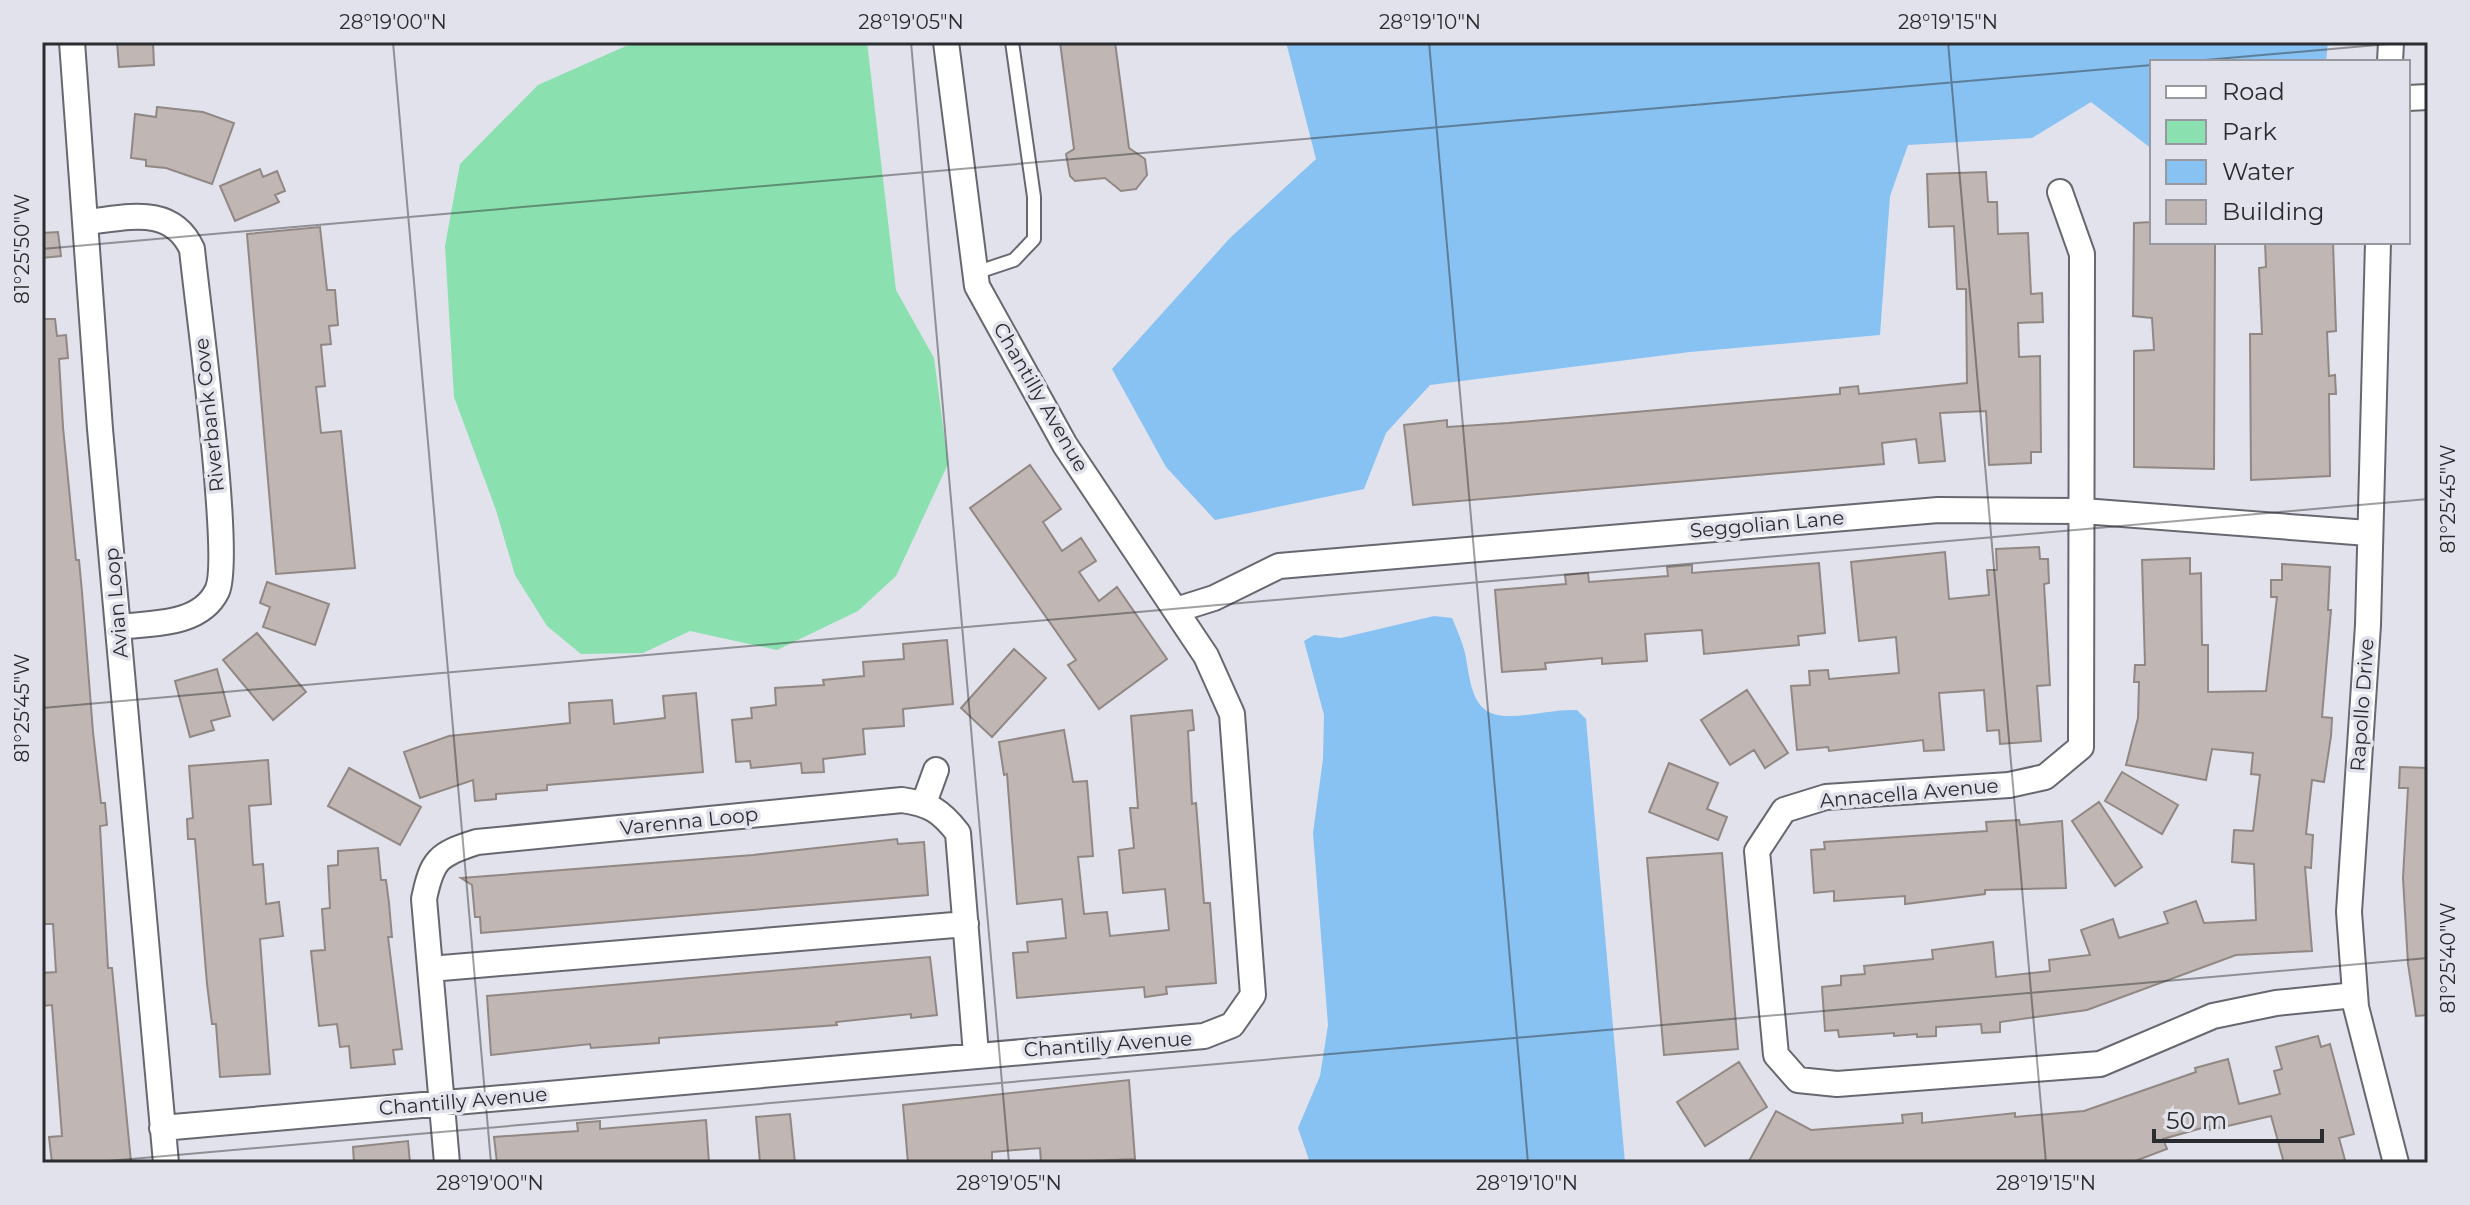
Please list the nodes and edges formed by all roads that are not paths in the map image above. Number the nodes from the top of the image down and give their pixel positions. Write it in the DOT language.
graph roads {
  1 [pos="72,42"];
  2 [pos="946,42"];
  3 [pos="1012,42"];
  4 [pos="2060,192"];
  5 [pos="85,222"];
  6 [pos="2378,244"];
  7 [pos="975,273"];
  8 [pos="2083,511"];
  9 [pos="2368,533"];
  10 [pos="1176,610"];
  11 [pos="118,627"];
  12 [pos="936,770"];
  13 [pos="924,803"];
  14 [pos="966,924"];
  15 [pos="430,969"];
  16 [pos="2355,995"];
  17 [pos="976,1054"];
  18 [pos="442,1103"];
  19 [pos="162,1128"];
  20 [pos="166,1163"];
  21 [pos="447,1163"];
  22 [pos="2396,1163"];
  1 -- 5 [label="street, Avian Loop"];
  2 -- 7 [label="street, Chantilly Avenue"];
  3 -- 7 [label="lane"];
  4 -- 8 [label="street, Annacella Avenue"];
  5 -- 11 [label="street, Avian Loop"];
  5 -- 11 [label="street, Riverbank Cove"];
  6 -- 9 [label="street, Rapollo Drive"];
  7 -- 10 [label="street, Chantilly Avenue"];
  8 -- 9 [label="street, Seggolian Lane"];
  8 -- 10 [label="street, Seggolian Lane"];
  8 -- 16 [label="street, Annacella Avenue"];
  9 -- 16 [label="street, Rapollo Drive"];
  10 -- 17 [label="street, Chantilly Avenue"];
  11 -- 19 [label="street, Avian Loop"];
  12 -- 13 [label="street"];
  13 -- 14 [label="street"];
  13 -- 15 [label="street, Varenna Loop"];
  14 -- 15 [label="street"];
  14 -- 17 [label="street"];
  15 -- 18 [label="street, Varenna Loop"];
  16 -- 22 [label="street, Rapollo Drive"];
  17 -- 18 [label="street, Chantilly Avenue"];
  18 -- 19 [label="street, Chantilly Avenue"];
  18 -- 21 [label="street"];
  19 -- 20 [label="street, Avian Loop"];
}
